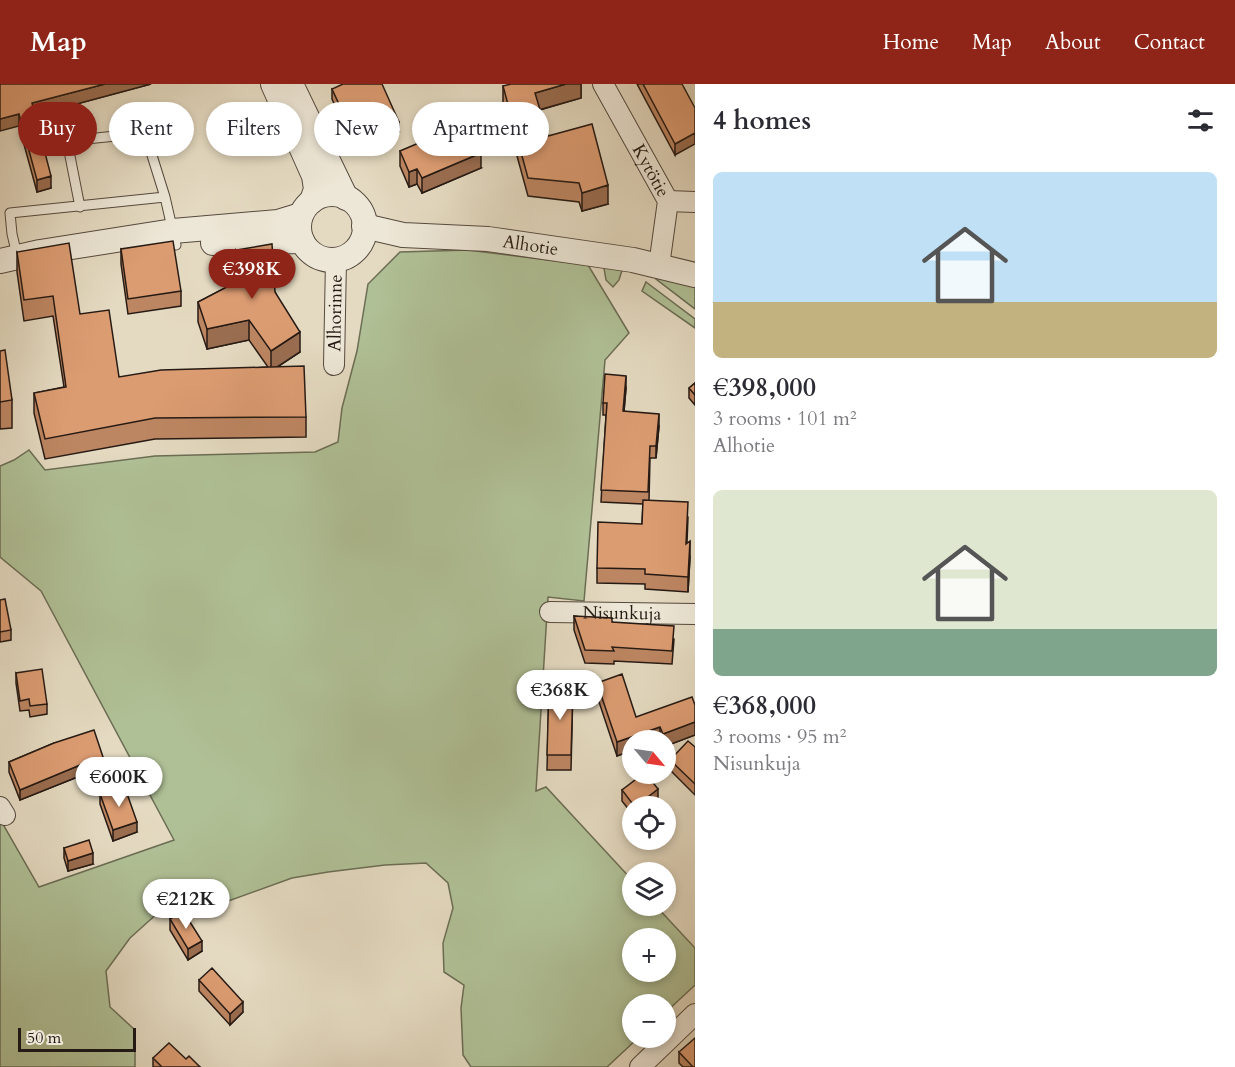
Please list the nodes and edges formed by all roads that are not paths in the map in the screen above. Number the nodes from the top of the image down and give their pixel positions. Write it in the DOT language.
graph roads {
  1 [pos="273,84"];
  2 [pos="291,84"];
  3 [pos="603,84"];
  4 [pos="165,197"];
  5 [pos="346,198"];
  6 [pos="668,201"];
  7 [pos="695,202"];
  8 [pos="80,207"];
  9 [pos="307,208"];
  10 [pos="364,226"];
  11 [pos="175,238"];
  12 [pos="302,241"];
  13 [pos="19,256"];
  14 [pos="336,260"];
  15 [pos="659,266"];
  16 [pos="695,275"];
  17 [pos="334,365"];
  18 [pos="550,612"];
  19 [pos="695,614"];
  20 [pos="695,1014"];
  21 [pos="646,1065"];
  1 -- 9 [label="street"];
  2 -- 5 [label="street"];
  3 -- 6 [label="street, Kytötie"];
  4 -- 8 [label="lane"];
  4 -- 8 [label="lane"];
  4 -- 11 [label="lane"];
  5 -- 9 [label="street"];
  5 -- 10 [label="street"];
  6 -- 7 [label="street"];
  6 -- 15 [label="street, Kytötie"];
  8 -- 13 [label="lane"];
  9 -- 11 [label="street"];
  9 -- 12 [label="street"];
  10 -- 14 [label="street"];
  10 -- 15 [label="street, Alhotie"];
  11 -- 12 [label="street"];
  11 -- 13 [label="street"];
  12 -- 14 [label="street"];
  14 -- 17 [label="street, Alhorinne"];
  15 -- 16 [label="street, Alhotie"];
  18 -- 19 [label="street, Nisunkuja"];
  20 -- 21 [label="street"];
}
